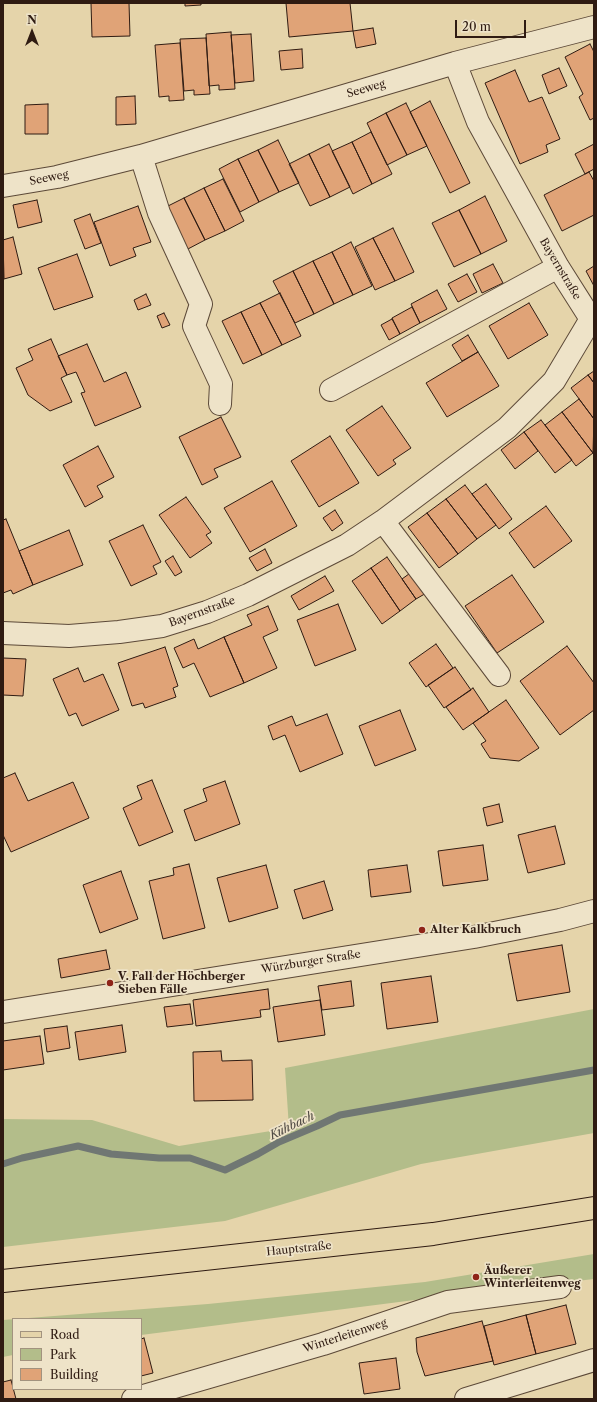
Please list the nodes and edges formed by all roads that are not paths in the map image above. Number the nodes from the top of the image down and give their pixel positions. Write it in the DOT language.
graph roads {
  1 [pos="594,27"];
  2 [pos="455,63"];
  3 [pos="141,156"];
  4 [pos="3,186"];
  5 [pos="558,267"];
  6 [pos="592,321"];
  7 [pos="331,390"];
  8 [pos="220,404"];
  9 [pos="383,521"];
  10 [pos="3,633"];
  11 [pos="499,676"];
  12 [pos="594,911"];
  13 [pos="3,1012"];
  14 [pos="594,1208"];
  15 [pos="3,1281"];
  16 [pos="560,1287"];
  17 [pos="594,1360"];
  18 [pos="133,1399"];
  19 [pos="466,1399"];
  1 -- 2 [label="street, Seeweg"];
  2 -- 3 [label="street, Seeweg"];
  2 -- 5 [label="street, Bayernstraße"];
  3 -- 4 [label="street, Seeweg"];
  3 -- 8 [label="street"];
  5 -- 6 [label="street, Bayernstraße"];
  5 -- 7 [label="street"];
  6 -- 9 [label="street, Bayernstraße"];
  9 -- 10 [label="street, Bayernstraße"];
  9 -- 11 [label="street"];
  12 -- 13 [label="street, Würzburger Straße"];
  14 -- 15 [label="main road, Hauptstraße"];
  16 -- 18 [label="street, Winterleitenweg"];
  17 -- 19 [label="street"];
}
